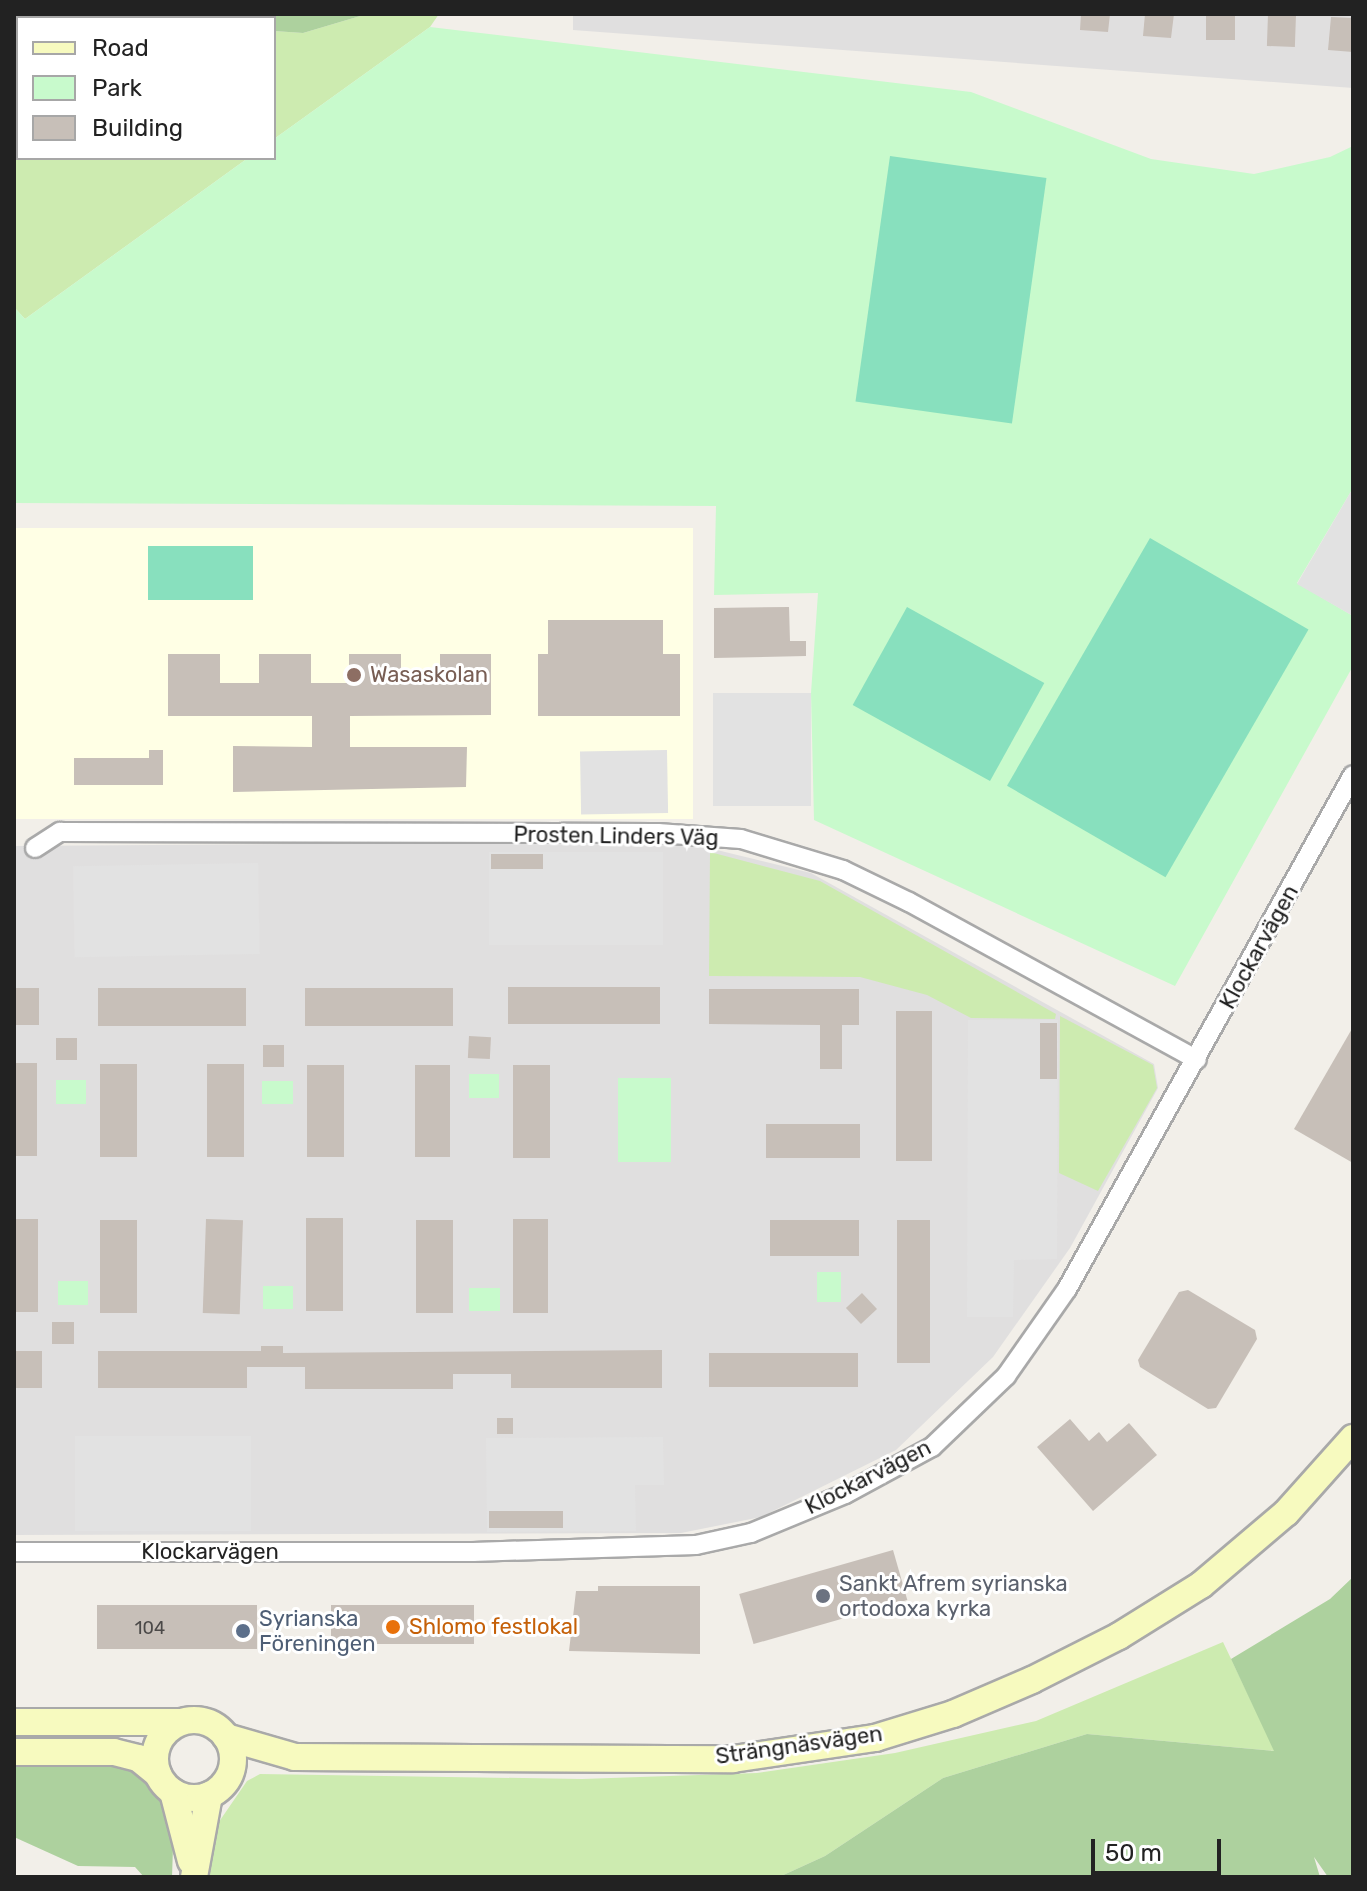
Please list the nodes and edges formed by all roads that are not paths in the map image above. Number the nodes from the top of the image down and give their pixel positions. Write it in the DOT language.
graph roads {
  1 [pos="1353,775"];
  2 [pos="35,848"];
  3 [pos="1197,1060"];
  4 [pos="1353,1438"];
  5 [pos="14,1552"];
  6 [pos="14,1722"];
  7 [pos="180,1722"];
  8 [pos="226,1737"];
  9 [pos="14,1752"];
  10 [pos="295,1757"];
  11 [pos="165,1783"];
  12 [pos="218,1787"];
  13 [pos="194,1875"];
  1 -- 3 [label="street, Klockarvägen"];
  2 -- 3 [label="street, Prosten Linders Väg"];
  3 -- 5 [label="street, Klockarvägen"];
  4 -- 10 [label="main road, Strängnäsvägen"];
  6 -- 7 [label="main road"];
  7 -- 8 [label="main road"];
  7 -- 11 [label="main road"];
  8 -- 10 [label="main road, Strängnäsvägen"];
  8 -- 12 [label="main road"];
  9 -- 11 [label="main road"];
  10 -- 12 [label="main road, Strängnäsvägen"];
  11 -- 12 [label="main road"];
  11 -- 13 [label="main road"];
  12 -- 13 [label="main road"];
}
